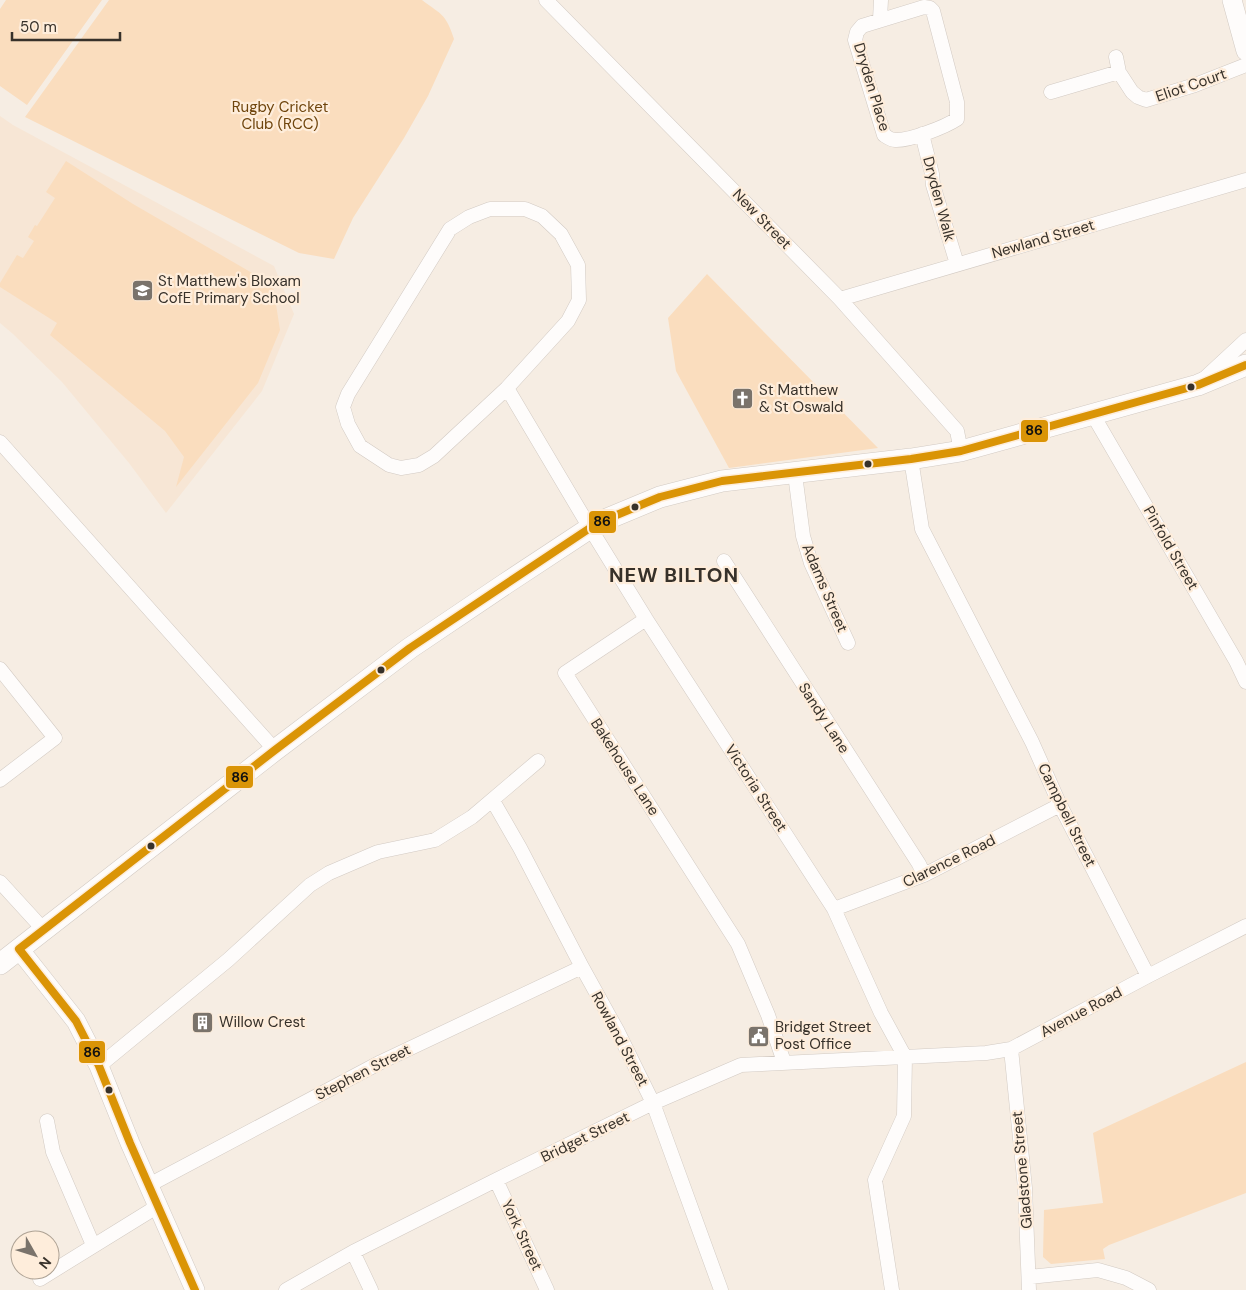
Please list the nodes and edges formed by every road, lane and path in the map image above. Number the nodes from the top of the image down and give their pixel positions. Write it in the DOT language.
graph roads {
  1 [pos="546,0"];
  2 [pos="881,0"];
  3 [pos="1232,0"];
  4 [pos="880,20"];
  5 [pos="1246,51"];
  6 [pos="1116,57"];
  7 [pos="1246,65"];
  8 [pos="1119,72"];
  9 [pos="1051,92"];
  10 [pos="922,134"];
  11 [pos="1246,180"];
  12 [pos="957,264"];
  13 [pos="840,299"];
  14 [pos="1246,340"];
  15 [pos="1246,365"];
  16 [pos="1198,385"];
  17 [pos="507,388"];
  18 [pos="1093,415"];
  19 [pos="0,442"];
  20 [pos="961,451"];
  21 [pos="911,459"];
  22 [pos="795,474"];
  23 [pos="590,528"];
  24 [pos="724,561"];
  25 [pos="646,619"];
  26 [pos="848,643"];
  27 [pos="0,669"];
  28 [pos="1246,682"];
  29 [pos="275,750"];
  30 [pos="538,762"];
  31 [pos="0,780"];
  32 [pos="493,801"];
  33 [pos="1060,805"];
  34 [pos="924,875"];
  35 [pos="0,882"];
  36 [pos="834,909"];
  37 [pos="1246,926"];
  38 [pos="44,928"];
  39 [pos="19,949"];
  40 [pos="0,964"];
  41 [pos="582,967"];
  42 [pos="1148,976"];
  43 [pos="1011,1049"];
  44 [pos="905,1057"];
  45 [pos="784,1062"];
  46 [pos="99,1066"];
  47 [pos="653,1103"];
  48 [pos="47,1121"];
  49 [pos="496,1180"];
  50 [pos="149,1185"];
  51 [pos="157,1204"];
  52 [pos="93,1245"];
  53 [pos="353,1252"];
  54 [pos="60,1266"];
  55 [pos="1029,1284"];
  56 [pos="195,1290"];
  57 [pos="286,1290"];
  58 [pos="371,1290"];
  59 [pos="547,1290"];
  60 [pos="721,1290"];
  61 [pos="892,1290"];
  62 [pos="1149,1290"];
  1 -- 13 [label="street, New Street"];
  2 -- 4 [label="street"];
  3 -- 5 [label="street"];
  4 -- 10 [label="street, Dryden Place"];
  4 -- 10 [label="street, Dryden Place"];
  6 -- 8 [label="street, Eliot Court"];
  7 -- 8 [label="street, Eliot Court"];
  8 -- 9 [label="street"];
  10 -- 12 [label="street, Dryden Walk"];
  11 -- 12 [label="street, Newland Street"];
  12 -- 13 [label="street, Newland Street"];
  13 -- 20 [label="street, New Street"];
  14 -- 16 [label="street"];
  15 -- 16 [label="main road"];
  16 -- 18 [label="main road"];
  17 -- 17 [label="street"];
  17 -- 23 [label="street, Victoria Street"];
  18 -- 20 [label="main road"];
  18 -- 28 [label="street, Pinfold Street"];
  19 -- 29 [label="street"];
  20 -- 21 [label="main road"];
  21 -- 22 [label="main road"];
  21 -- 33 [label="street, Campbell Street"];
  22 -- 23 [label="main road"];
  22 -- 26 [label="street, Adams Street"];
  23 -- 25 [label="street, Victoria Street"];
  23 -- 29 [label="main road"];
  24 -- 34 [label="street, Sandy Lane"];
  25 -- 36 [label="street, Victoria Street"];
  25 -- 45 [label="street, Bakehouse Lane"];
  27 -- 31 [label="street"];
  29 -- 38 [label="main road"];
  30 -- 32 [label="street"];
  32 -- 41 [label="street, Rowland Street"];
  32 -- 46 [label="street"];
  33 -- 34 [label="street, Clarence Road"];
  33 -- 42 [label="street, Campbell Street"];
  34 -- 36 [label="street, Clarence Road"];
  35 -- 38 [label="street"];
  36 -- 44 [label="street, Victoria Street"];
  37 -- 42 [label="street, Avenue Road"];
  38 -- 39 [label="main road"];
  39 -- 40 [label="main road"];
  39 -- 46 [label="street"];
  41 -- 47 [label="street, Rowland Street"];
  41 -- 50 [label="street, Stephen Street"];
  42 -- 43 [label="street, Avenue Road"];
  43 -- 44 [label="street, Avenue Road"];
  43 -- 55 [label="street, Gladstone Street"];
  44 -- 45 [label="street, Bridget Street"];
  44 -- 61 [label="street"];
  45 -- 47 [label="street, Bridget Street"];
  46 -- 50 [label="street"];
  47 -- 49 [label="street, Bridget Street"];
  47 -- 60 [label="street, Rowland Street"];
  48 -- 52 [label="street"];
  49 -- 53 [label="street, Bridget Street"];
  49 -- 59 [label="street, York Street"];
  50 -- 51 [label="street"];
  51 -- 52 [label="street"];
  51 -- 56 [label="street"];
  52 -- 54 [label="street"];
  53 -- 57 [label="street, Bridget Street"];
  53 -- 58 [label="street"];
  55 -- 62 [label="street"];
}
